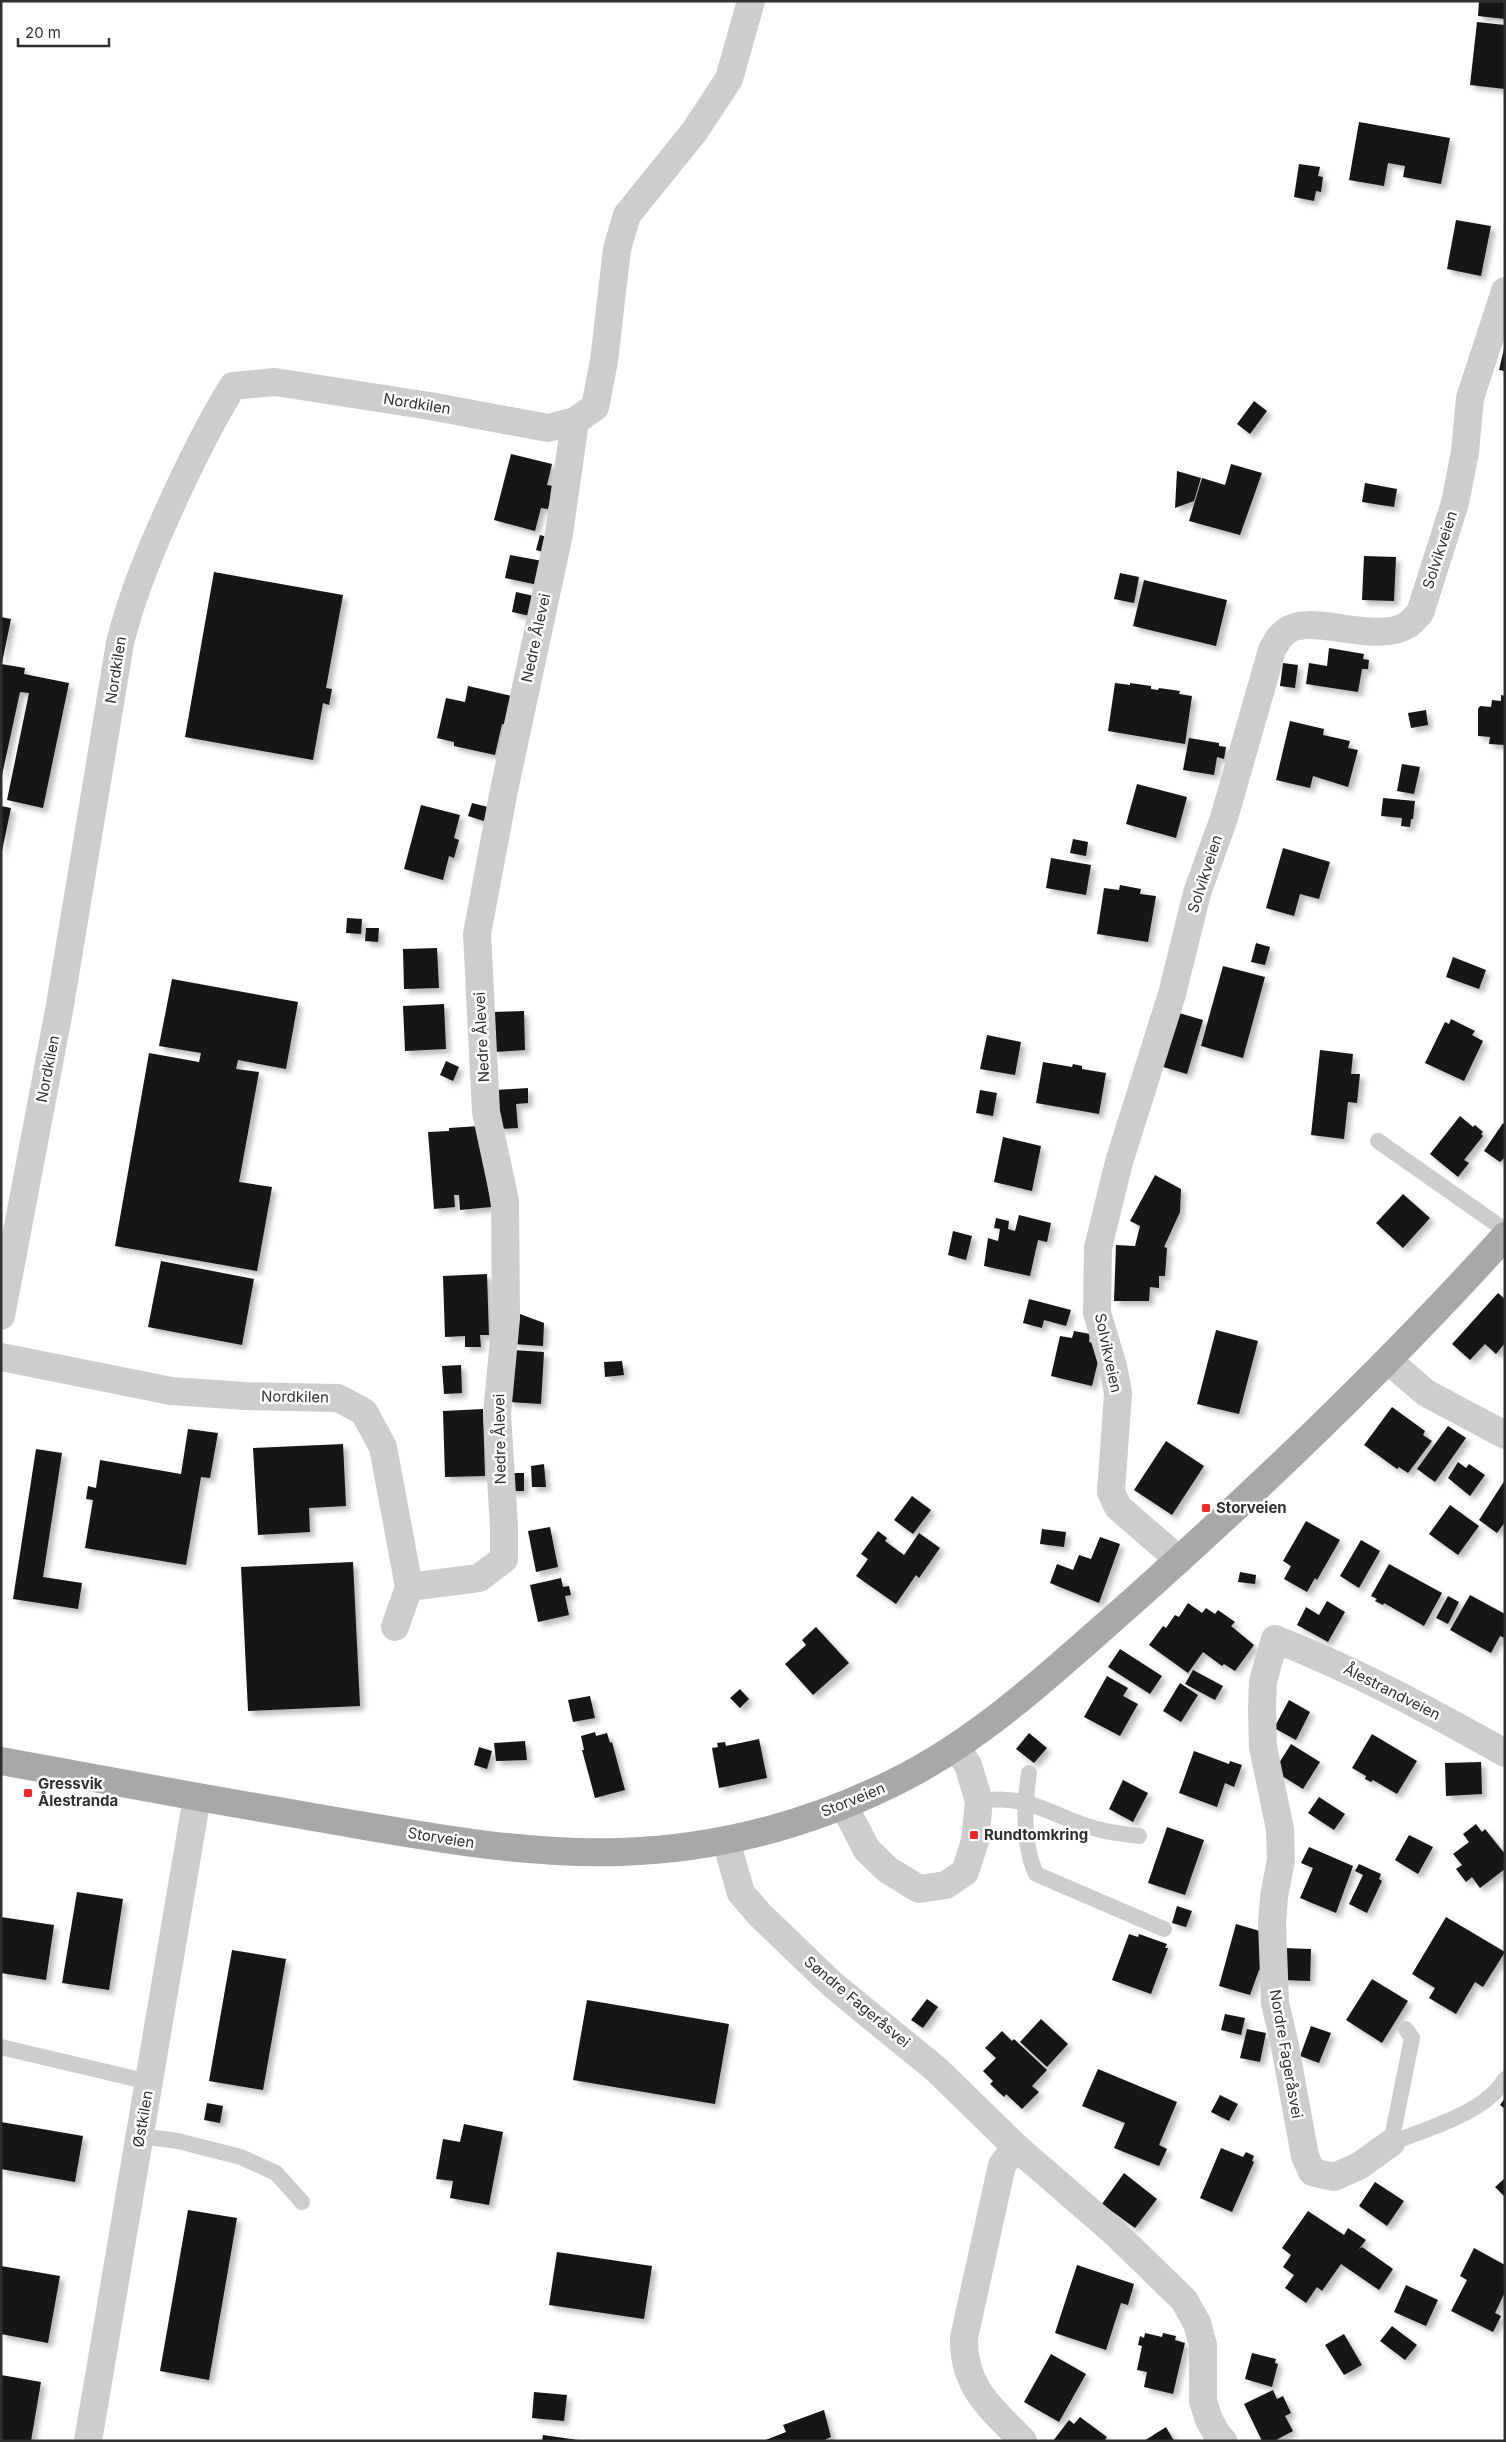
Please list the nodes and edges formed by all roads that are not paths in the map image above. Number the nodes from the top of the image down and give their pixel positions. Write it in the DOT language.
graph roads {
  1 [pos="751,1"];
  2 [pos="1505,291"];
  3 [pos="575,421"];
  4 [pos="1378,1141"];
  5 [pos="1505,1230"];
  6 [pos="1505,1236"];
  7 [pos="1,1316"];
  8 [pos="1,1357"];
  9 [pos="1389,1361"];
  10 [pos="1505,1435"];
  11 [pos="1179,1560"];
  12 [pos="410,1588"];
  13 [pos="395,1626"];
  14 [pos="1275,1639"];
  15 [pos="956,1747"];
  16 [pos="1505,1753"];
  17 [pos="1,1761"];
  18 [pos="1029,1773"];
  19 [pos="197,1797"];
  20 [pos="979,1800"];
  21 [pos="1024,1802"];
  22 [pos="844,1806"];
  23 [pos="1139,1836"];
  24 [pos="726,1841"];
  25 [pos="1164,1929"];
  26 [pos="1406,2029"];
  27 [pos="1,2047"];
  28 [pos="1505,2079"];
  29 [pos="149,2082"];
  30 [pos="140,2136"];
  31 [pos="1391,2143"];
  32 [pos="1016,2146"];
  33 [pos="302,2202"];
  34 [pos="88,2441"];
  35 [pos="1023,2441"];
  36 [pos="1224,2441"];
  1 -- 3 [label="street"];
  2 -- 11 [label="street, Solvikveien"];
  3 -- 7 [label="street, Nordkilen"];
  3 -- 12 [label="street, Nedre Ålevei"];
  4 -- 5 [label="lane"];
  6 -- 9 [label="main road, Storveien"];
  8 -- 12 [label="street, Nordkilen"];
  9 -- 10 [label="street"];
  9 -- 11 [label="main road, Storveien"];
  11 -- 15 [label="main road, Storveien"];
  12 -- 13 [label="street"];
  14 -- 16 [label="street, Ålestrandveien"];
  14 -- 31 [label="street, Nordre Fageråsvei"];
  15 -- 20 [label="street"];
  15 -- 22 [label="main road, Storveien"];
  17 -- 19 [label="main road, Storveien"];
  18 -- 21 [label="lane"];
  19 -- 24 [label="main road, Storveien"];
  19 -- 29 [label="street, Østkilen"];
  20 -- 21 [label="lane"];
  20 -- 22 [label="street"];
  21 -- 23 [label="lane"];
  21 -- 25 [label="lane"];
  22 -- 24 [label="main road, Storveien"];
  24 -- 32 [label="street, Søndre Fageråsvei"];
  26 -- 31 [label="lane"];
  27 -- 29 [label="lane"];
  28 -- 31 [label="lane"];
  29 -- 30 [label="street, Østkilen"];
  30 -- 33 [label="lane"];
  30 -- 34 [label="street, Østkilen"];
  32 -- 35 [label="street"];
  32 -- 36 [label="street, Søndre Fageråsvei"];
}
